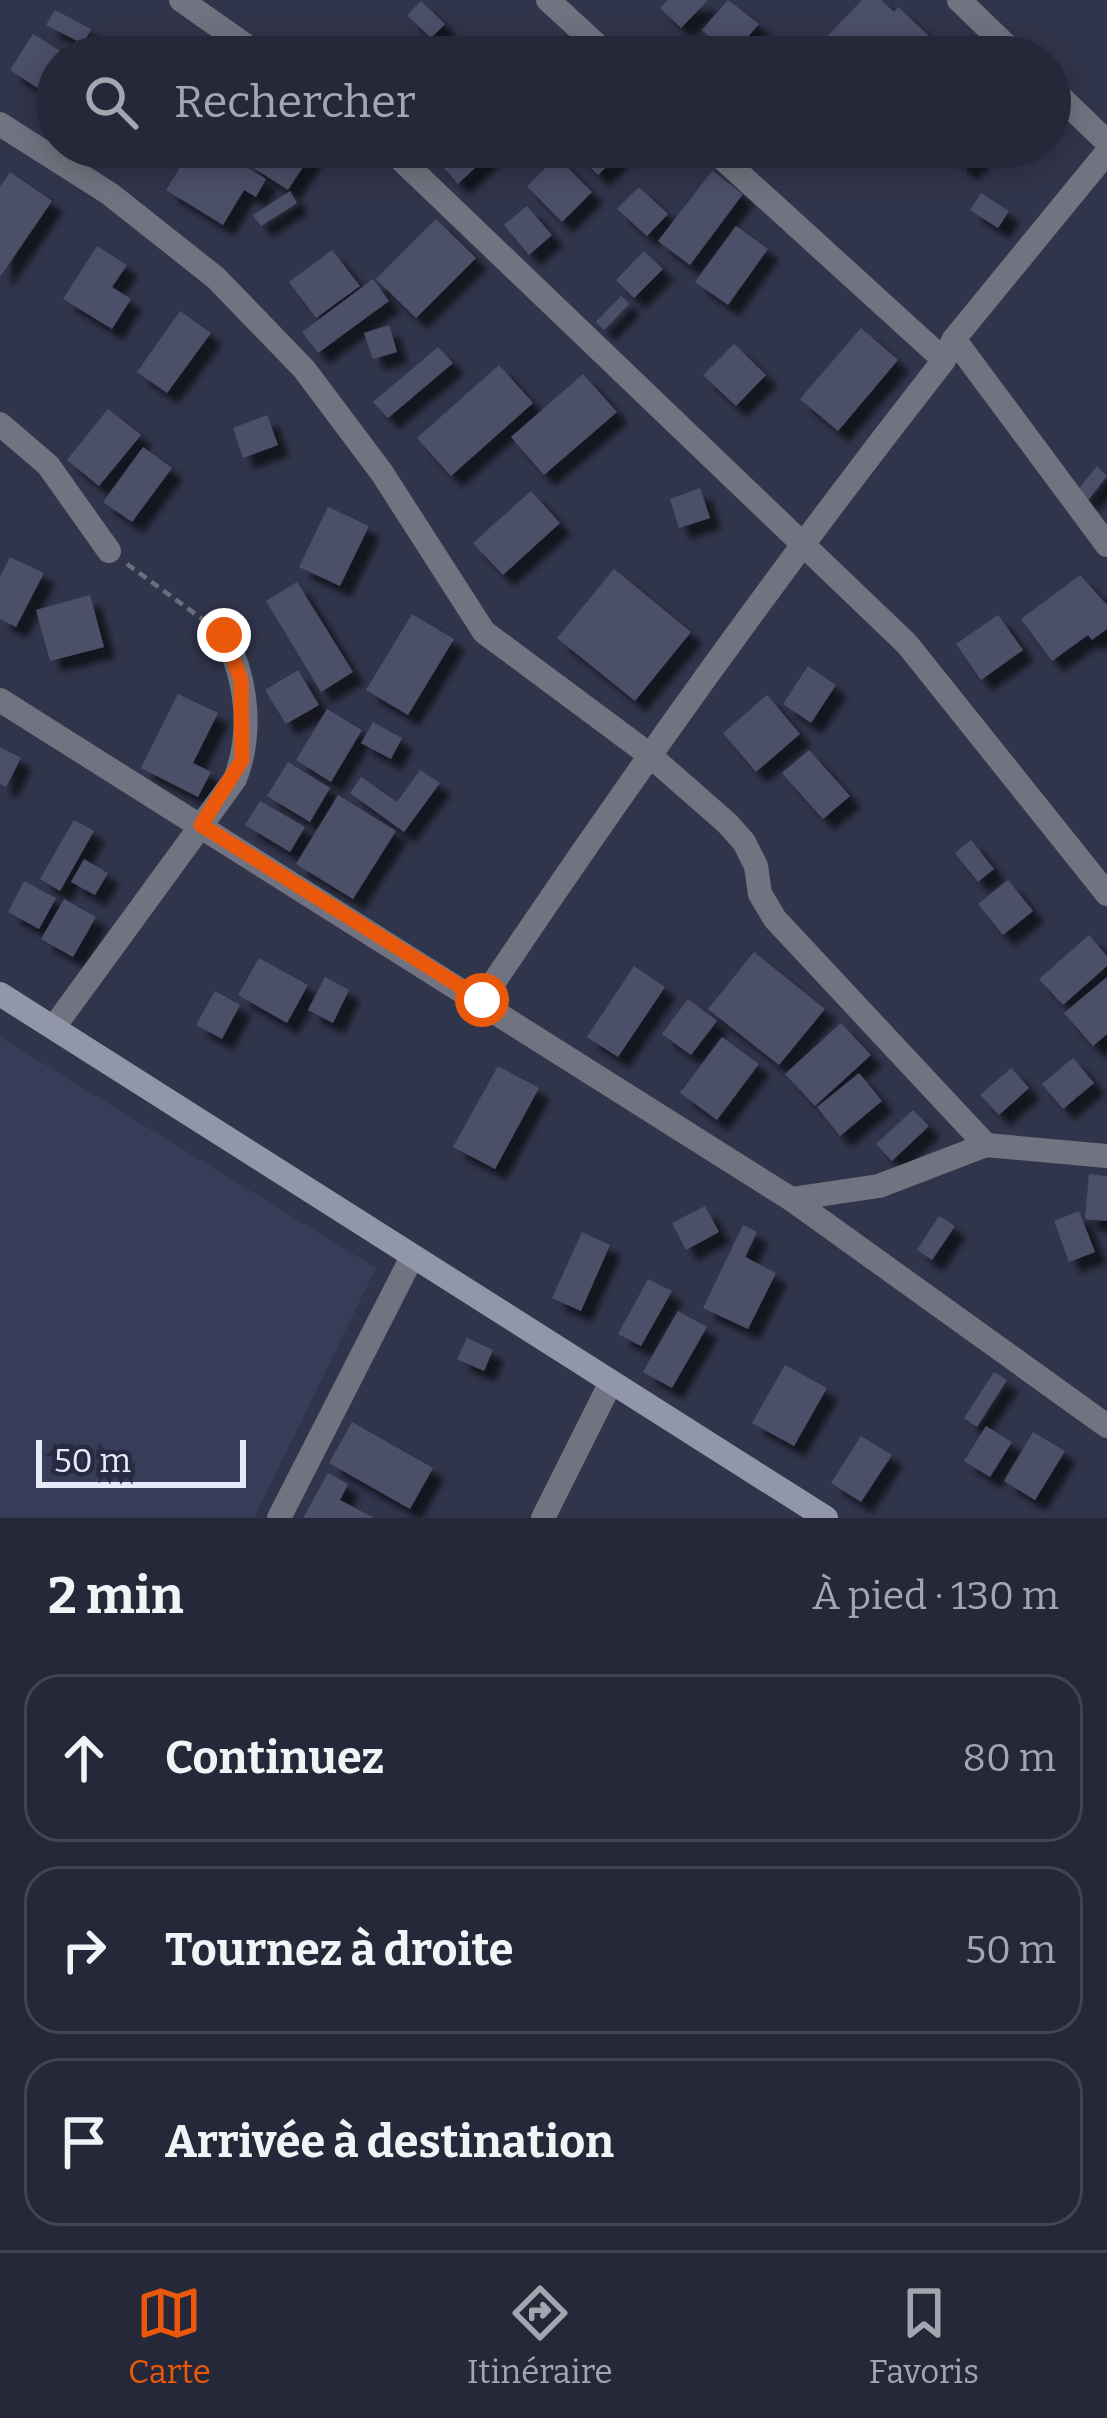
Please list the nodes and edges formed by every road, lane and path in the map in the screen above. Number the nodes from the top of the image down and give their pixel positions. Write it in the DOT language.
graph roads {
  1 [pos="181,0"];
  2 [pos="548,0"];
  3 [pos="959,0"];
  4 [pos="232,36"];
  5 [pos="587,36"];
  6 [pos="996,36"];
  7 [pos="1071,107"];
  8 [pos="0,124"];
  9 [pos="1107,142"];
  10 [pos="36,147"];
  11 [pos="1107,152"];
  12 [pos="69,168"];
  13 [pos="410,168"];
  14 [pos="735,168"];
  15 [pos="949,350"];
  16 [pos="0,424"];
  17 [pos="799,545"];
  18 [pos="1107,545"];
  19 [pos="109,551"];
  20 [pos="224,635"];
  21 [pos="0,700"];
  22 [pos="647,753"];
  23 [pos="201,825"];
  24 [pos="1107,894"];
  25 [pos="0,994"];
  26 [pos="482,1000"];
  27 [pos="54,1028"];
  28 [pos="986,1145"];
  29 [pos="1107,1156"];
  30 [pos="791,1199"];
  31 [pos="411,1259"];
  32 [pos="610,1384"];
  33 [pos="1107,1426"];
  34 [pos="280,1518"];
  35 [pos="543,1518"];
  36 [pos="826,1518"];
  1 -- 4 [label="street"];
  2 -- 5 [label="street"];
  3 -- 6 [label="street"];
  7 -- 9 [label="street"];
  8 -- 10 [label="street"];
  11 -- 15 [label="street"];
  12 -- 22 [label="street"];
  13 -- 17 [label="street"];
  14 -- 15 [label="street"];
  15 -- 17 [label="street"];
  15 -- 18 [label="street"];
  16 -- 19 [label="street"];
  17 -- 22 [label="street"];
  17 -- 24 [label="street"];
  19 -- 20 [label="path"];
  20 -- 23 [label="street"];
  21 -- 23 [label="street"];
  22 -- 26 [label="street"];
  22 -- 28 [label="street"];
  23 -- 26 [label="street"];
  23 -- 27 [label="street"];
  25 -- 27 [label="street"];
  26 -- 30 [label="street"];
  27 -- 31 [label="street"];
  28 -- 29 [label="street"];
  28 -- 30 [label="street"];
  30 -- 33 [label="street"];
  31 -- 32 [label="street"];
  31 -- 34 [label="street"];
  32 -- 35 [label="street"];
  32 -- 36 [label="street"];
}
